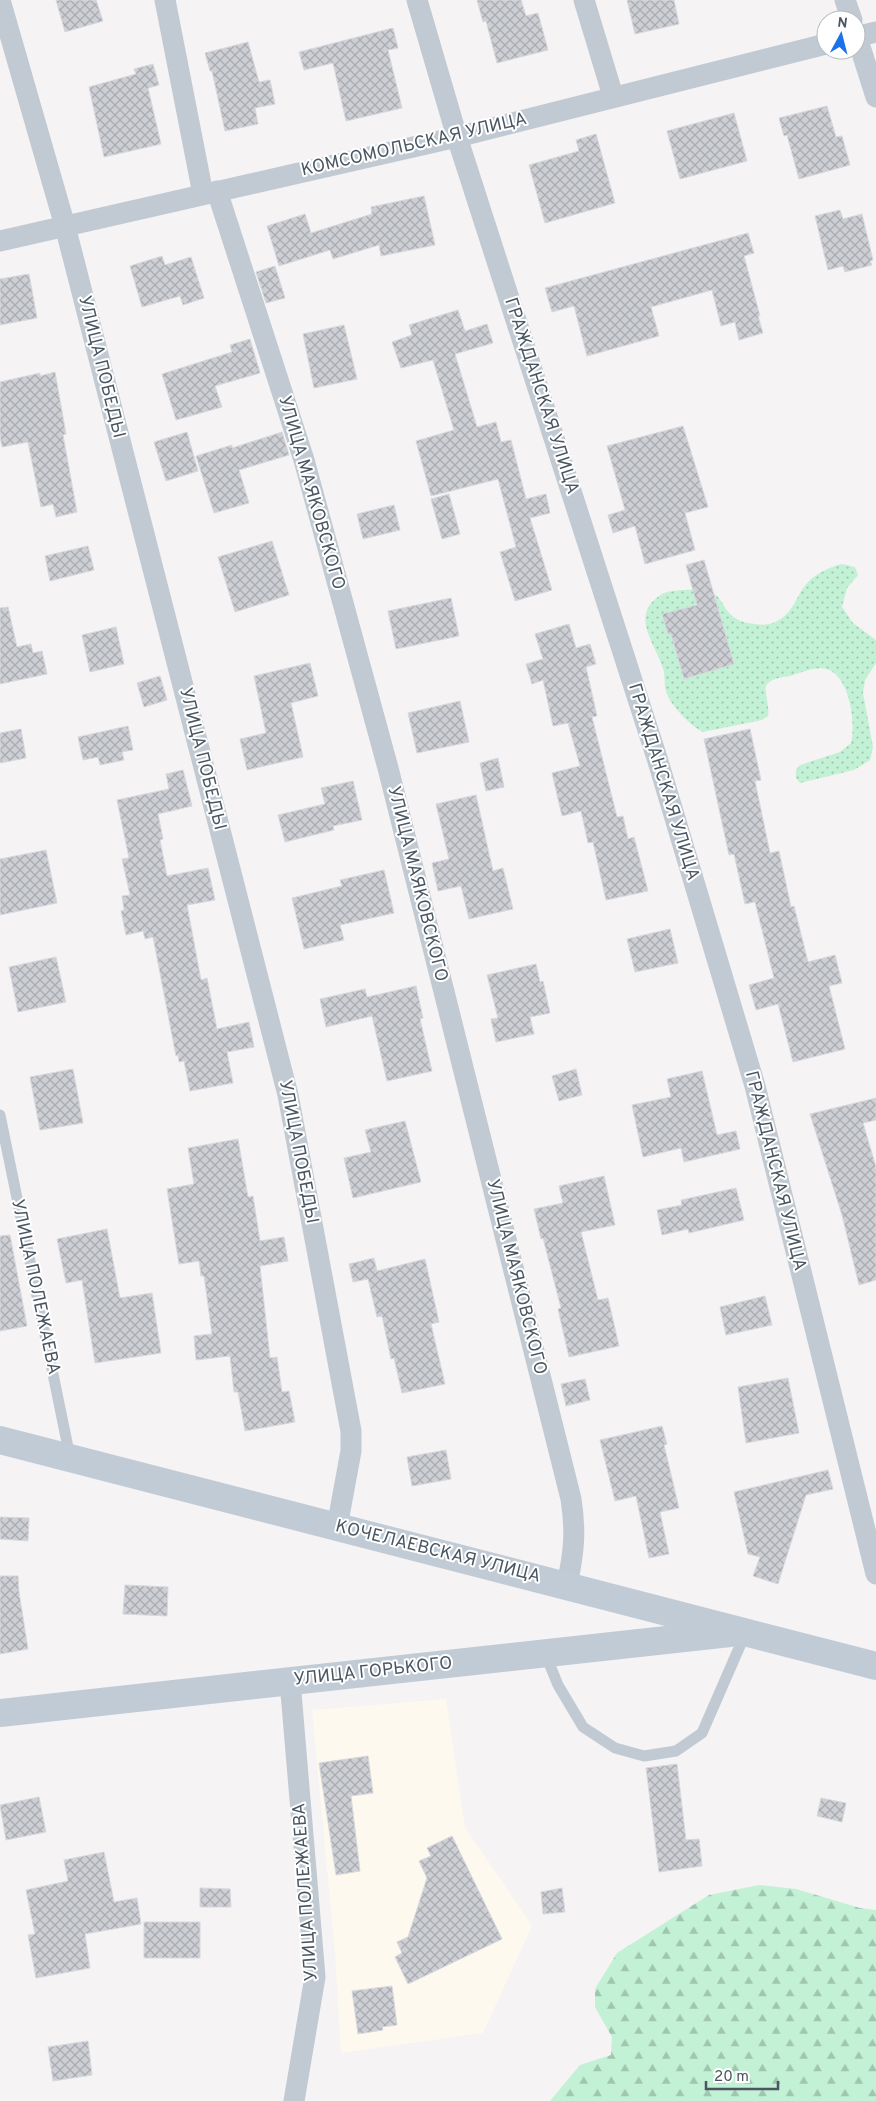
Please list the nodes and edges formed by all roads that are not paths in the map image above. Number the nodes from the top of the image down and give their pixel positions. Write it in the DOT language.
graph roads {
  1 [pos="0,0"];
  2 [pos="165,0"];
  3 [pos="417,0"];
  4 [pos="584,0"];
  5 [pos="816,46"];
  6 [pos="866,59"];
  7 [pos="614,96"];
  8 [pos="876,97"];
  9 [pos="457,136"];
  10 [pos="210,192"];
  11 [pos="65,226"];
  12 [pos="0,241"];
  13 [pos="0,1115"];
  14 [pos="0,1440"];
  15 [pos="70,1458"];
  16 [pos="337,1527"];
  17 [pos="876,1574"];
  18 [pos="567,1585"];
  19 [pos="746,1631"];
  20 [pos="545,1653"];
  21 [pos="876,1666"];
  22 [pos="290,1681"];
  23 [pos="0,1713"];
  24 [pos="294,2101"];
  1 -- 11 [label="street, УЛИЦА ПОБЕДЫ"];
  2 -- 10 [label="street, УЛИЦА МАЯКОВСКОГО"];
  3 -- 9 [label="street, ГРАЖДАНСКАЯ УЛИЦА"];
  4 -- 7 [label="street"];
  5 -- 7 [label="street, КОМСОМОЛЬСКАЯ УЛИЦА"];
  6 -- 8 [label="street"];
  7 -- 9 [label="street, КОМСОМОЛЬСКАЯ УЛИЦА"];
  9 -- 10 [label="street, КОМСОМОЛЬСКАЯ УЛИЦА"];
  9 -- 17 [label="street, ГРАЖДАНСКАЯ УЛИЦА"];
  10 -- 11 [label="street, КОМСОМОЛЬСКАЯ УЛИЦА"];
  10 -- 18 [label="street, УЛИЦА МАЯКОВСКОГО"];
  11 -- 12 [label="street, КОМСОМОЛЬСКАЯ УЛИЦА"];
  11 -- 16 [label="street, УЛИЦА ПОБЕДЫ"];
  13 -- 15 [label="lane, УЛИЦА ПОЛЕЖАЕВА"];
  14 -- 15 [label="main road, КОЧЕЛАЕВСКАЯ УЛИЦА"];
  15 -- 16 [label="main road, КОЧЕЛАЕВСКАЯ УЛИЦА"];
  16 -- 18 [label="main road, КОЧЕЛАЕВСКАЯ УЛИЦА"];
  18 -- 19 [label="main road, КОЧЕЛАЕВСКАЯ УЛИЦА"];
  19 -- 20 [label="main road, УЛИЦА ГОРЬКОГО"];
  19 -- 20 [label="lane"];
  19 -- 21 [label="main road, КОЧЕЛАЕВСКАЯ УЛИЦА"];
  20 -- 22 [label="main road, УЛИЦА ГОРЬКОГО"];
  22 -- 23 [label="main road, УЛИЦА ГОРЬКОГО"];
  22 -- 24 [label="street, УЛИЦА ПОЛЕЖАЕВА"];
}
